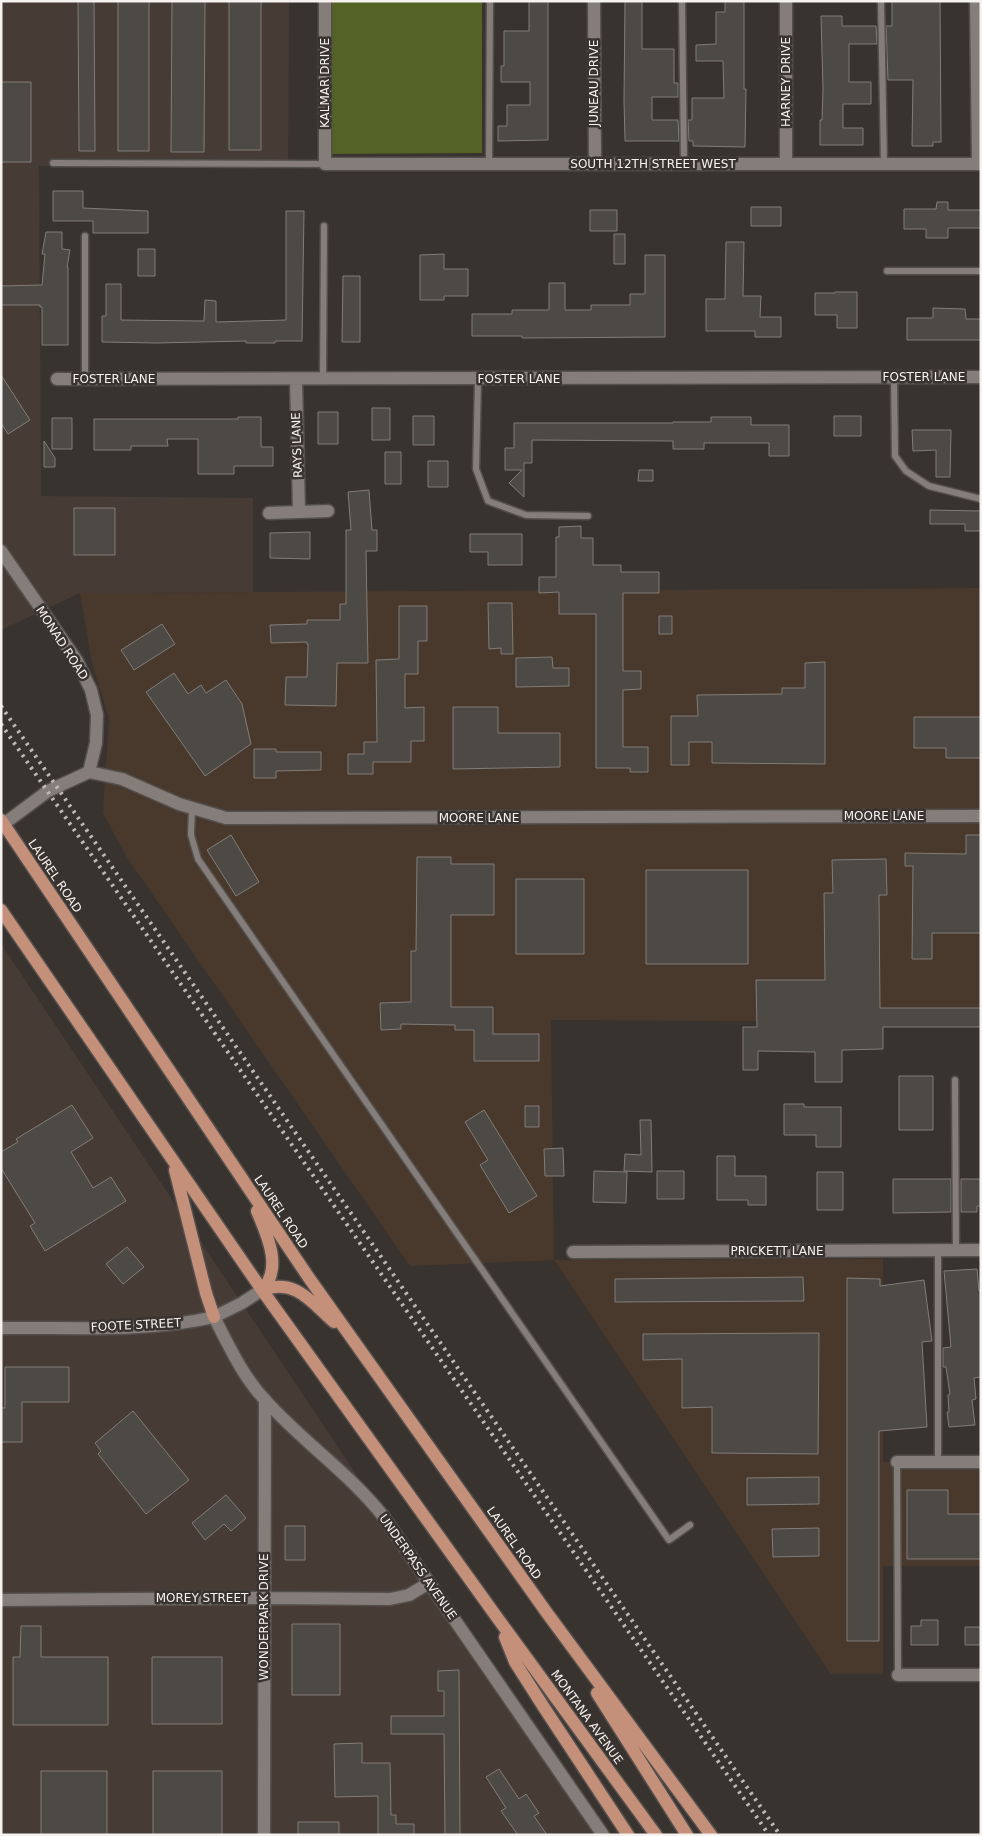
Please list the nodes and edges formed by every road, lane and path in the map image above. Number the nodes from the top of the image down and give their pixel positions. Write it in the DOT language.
graph roads {
  1 [pos="325,1"];
  2 [pos="490,1"];
  3 [pos="594,1"];
  4 [pos="682,1"];
  5 [pos="786,1"];
  6 [pos="881,1"];
  7 [pos="976,1"];
  8 [pos="53,163"];
  9 [pos="325,164"];
  10 [pos="489,164"];
  11 [pos="595,164"];
  12 [pos="684,164"];
  13 [pos="786,164"];
  14 [pos="884,164"];
  15 [pos="979,164"];
  16 [pos="324,226"];
  17 [pos="85,236"];
  18 [pos="887,271"];
  19 [pos="981,271"];
  20 [pos="894,377"];
  21 [pos="981,377"];
  22 [pos="57,379"];
  23 [pos="85,379"];
  24 [pos="296,379"];
  25 [pos="323,379"];
  26 [pos="478,380"];
  27 [pos="981,500"];
  28 [pos="299,511"];
  29 [pos="328,511"];
  30 [pos="269,513"];
  31 [pos="588,516"];
  32 [pos="1,551"];
  33 [pos="88,772"];
  34 [pos="192,808"];
  35 [pos="981,816"];
  36 [pos="2,823"];
  37 [pos="1,910"];
  38 [pos="955,1080"];
  39 [pos="172,1158"];
  40 [pos="241,1177"];
  41 [pos="938,1250"];
  42 [pos="956,1250"];
  43 [pos="981,1250"];
  44 [pos="573,1252"];
  45 [pos="262,1290"];
  46 [pos="214,1317"];
  47 [pos="1,1328"];
  48 [pos="350,1337"];
  49 [pos="265,1400"];
  50 [pos="896,1462"];
  51 [pos="938,1462"];
  52 [pos="981,1462"];
  53 [pos="690,1525"];
  54 [pos="429,1583"];
  55 [pos="264,1598"];
  56 [pos="1,1600"];
  57 [pos="547,1613"];
  58 [pos="496,1616"];
  59 [pos="898,1675"];
  60 [pos="981,1675"];
  61 [pos="264,1835"];
  62 [pos="603,1835"];
  63 [pos="628,1835"];
  64 [pos="656,1835"];
  65 [pos="687,1835"];
  66 [pos="711,1835"];
  1 -- 9 [label="street, KALMAR DRIVE"];
  2 -- 10 [label="lane"];
  3 -- 11 [label="street, JUNEAU DRIVE"];
  4 -- 12 [label="lane"];
  5 -- 13 [label="street, HARNEY DRIVE"];
  6 -- 14 [label="lane"];
  7 -- 15 [label="street"];
  8 -- 9 [label="lane"];
  9 -- 10 [label="street, SOUTH 12TH STREET WEST"];
  10 -- 11 [label="street, SOUTH 12TH STREET WEST"];
  11 -- 12 [label="street, SOUTH 12TH STREET WEST"];
  12 -- 13 [label="street, SOUTH 12TH STREET WEST"];
  13 -- 14 [label="street, SOUTH 12TH STREET WEST"];
  14 -- 15 [label="street, SOUTH 12TH STREET WEST"];
  16 -- 25 [label="lane"];
  17 -- 23 [label="lane"];
  18 -- 19 [label="lane"];
  20 -- 21 [label="street, FOSTER LANE"];
  20 -- 26 [label="street, FOSTER LANE"];
  20 -- 27 [label="lane"];
  22 -- 23 [label="street, FOSTER LANE"];
  23 -- 24 [label="street, FOSTER LANE"];
  24 -- 25 [label="street, FOSTER LANE"];
  24 -- 28 [label="street, RAYS LANE"];
  25 -- 26 [label="street, FOSTER LANE"];
  26 -- 31 [label="lane"];
  28 -- 29 [label="street"];
  28 -- 30 [label="street"];
  32 -- 33 [label="street, MONAD ROAD"];
  33 -- 34 [label="street, MOORE LANE"];
  33 -- 36 [label="street"];
  34 -- 35 [label="street, MOORE LANE"];
  34 -- 53 [label="lane"];
  36 -- 40 [label="main road, LAUREL ROAD"];
  37 -- 39 [label="main road"];
  38 -- 42 [label="lane"];
  39 -- 45 [label="main road"];
  39 -- 46 [label="main road"];
  40 -- 45 [label="main road"];
  40 -- 48 [label="main road, LAUREL ROAD"];
  41 -- 42 [label="street, PRICKETT LANE"];
  41 -- 44 [label="street, PRICKETT LANE"];
  41 -- 51 [label="lane"];
  42 -- 43 [label="street, PRICKETT LANE"];
  45 -- 46 [label="street, FOOTE STREET"];
  45 -- 48 [label="main road"];
  45 -- 58 [label="main road"];
  46 -- 47 [label="street, FOOTE STREET"];
  46 -- 49 [label="street, UNDERPASS AVENUE"];
  48 -- 57 [label="main road, LAUREL ROAD"];
  49 -- 54 [label="street, UNDERPASS AVENUE"];
  49 -- 55 [label="street, WONDERPARK DRIVE"];
  50 -- 51 [label="street"];
  50 -- 59 [label="lane"];
  51 -- 52 [label="street"];
  54 -- 55 [label="street, MOREY STREET"];
  54 -- 62 [label="street, UNDERPASS AVENUE"];
  55 -- 56 [label="street, MOREY STREET"];
  55 -- 61 [label="street, WONDERPARK DRIVE"];
  57 -- 65 [label="main road, MONTANA AVENUE"];
  57 -- 66 [label="main road"];
  58 -- 63 [label="main road"];
  58 -- 64 [label="main road, MONTANA AVENUE"];
  59 -- 60 [label="street"];
}
